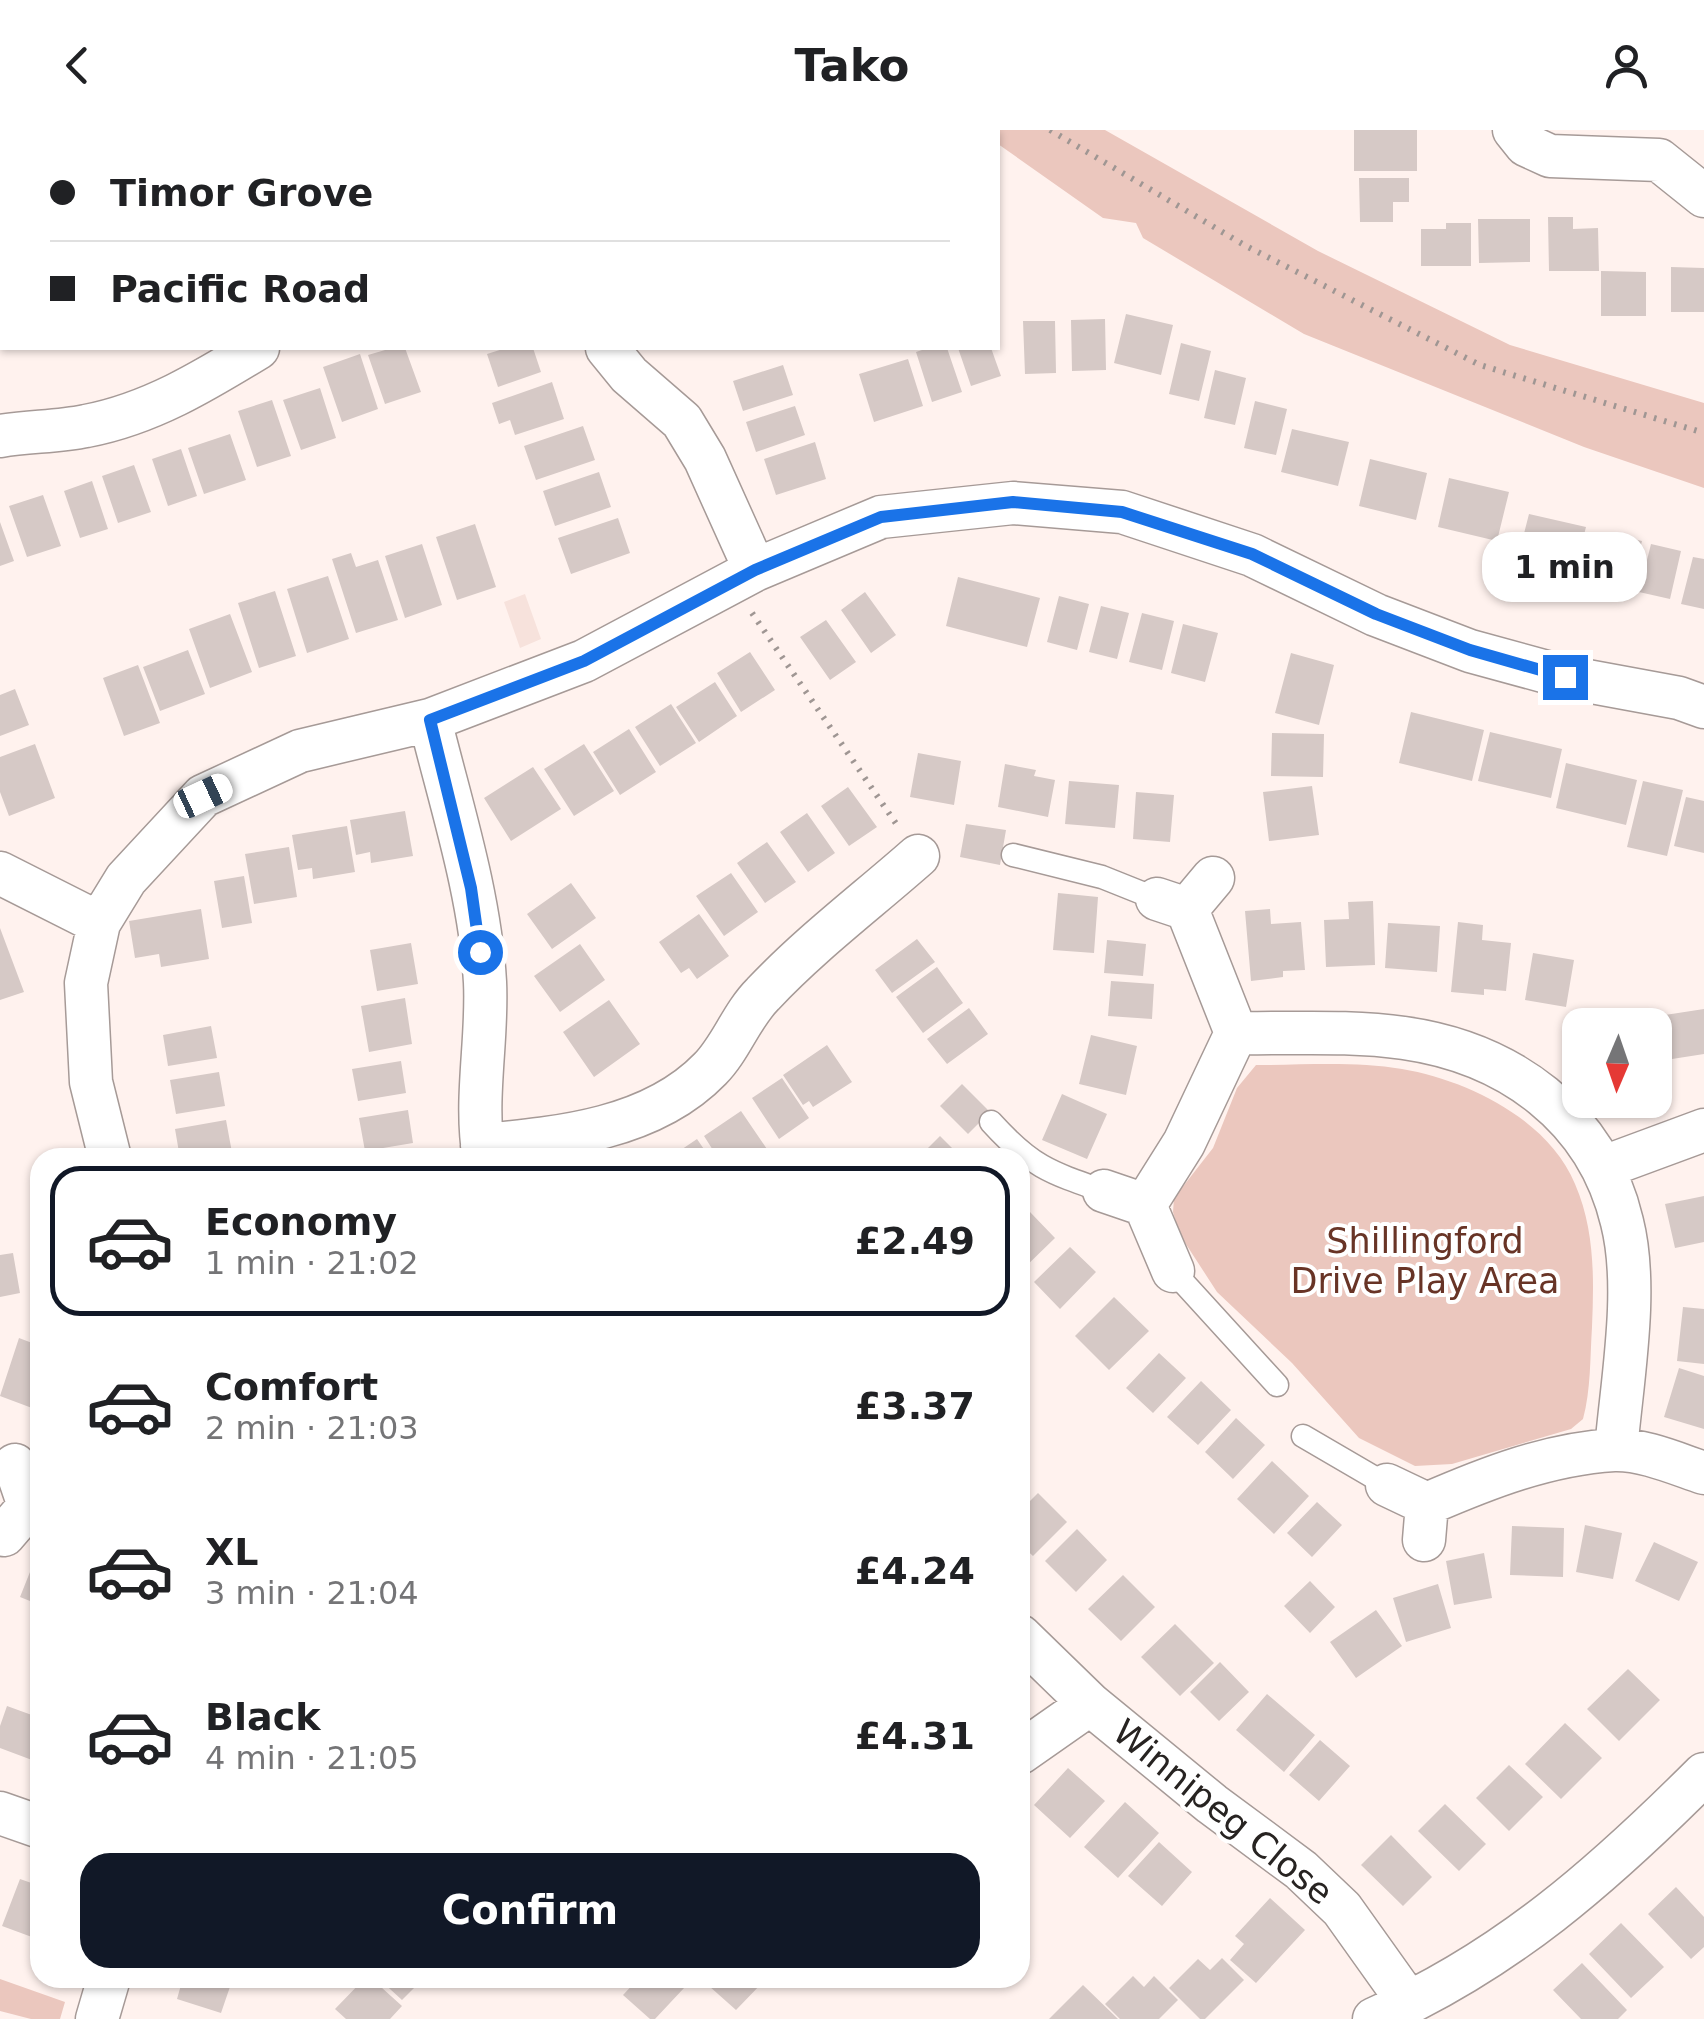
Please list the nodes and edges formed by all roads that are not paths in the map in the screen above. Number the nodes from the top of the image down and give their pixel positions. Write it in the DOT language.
graph roads {
  1 [pos="1514,130"];
  2 [pos="1704,196"];
  3 [pos="255,350"];
  4 [pos="609,350"];
  5 [pos="0,436"];
  6 [pos="743,577"];
  7 [pos="1704,707"];
  8 [pos="430,720"];
  9 [pos="1013,855"];
  10 [pos="918,856"];
  11 [pos="0,873"];
  12 [pos="1186,895"];
  13 [pos="99,924"];
  14 [pos="1236,1033"];
  15 [pos="991,1122"];
  16 [pos="1704,1130"];
  17 [pos="108,1148"];
  18 [pos="483,1148"];
  19 [pos="498,1148"];
  20 [pos="1015,1148"];
  21 [pos="1030,1161"];
  22 [pos="1604,1167"];
  23 [pos="1104,1191"];
  24 [pos="1144,1205"];
  25 [pos="1172,1271"];
  26 [pos="1278,1384"];
  27 [pos="1304,1436"];
  28 [pos="1616,1450"];
  29 [pos="15,1465"];
  30 [pos="1704,1473"];
  31 [pos="1387,1484"];
  32 [pos="24,1516"];
  33 [pos="1030,1646"];
  34 [pos="1090,1704"];
  35 [pos="1030,1746"];
  36 [pos="1704,1774"];
  37 [pos="0,1813"];
  38 [pos="30,1824"];
  39 [pos="106,1988"];
  40 [pos="1392,2011"];
  41 [pos="97,2019"];
  1 -- 2 [label="street"];
  3 -- 5 [label="street"];
  4 -- 6 [label="street"];
  6 -- 7 [label="street"];
  6 -- 8 [label="street"];
  8 -- 13 [label="street"];
  8 -- 18 [label="street"];
  9 -- 12 [label="lane"];
  10 -- 19 [label="street"];
  11 -- 13 [label="street"];
  12 -- 14 [label="street"];
  13 -- 17 [label="street"];
  14 -- 22 [label="street"];
  14 -- 24 [label="street"];
  15 -- 20 [label="lane"];
  16 -- 22 [label="street"];
  21 -- 23 [label="lane"];
  22 -- 28 [label="street"];
  23 -- 24 [label="street"];
  24 -- 25 [label="street"];
  25 -- 26 [label="lane"];
  27 -- 31 [label="lane"];
  28 -- 30 [label="street"];
  28 -- 31 [label="street"];
  29 -- 32 [label="street"];
  33 -- 34 [label="street, Winnipeg Close"];
  34 -- 35 [label="street"];
  34 -- 40 [label="street, Winnipeg Close"];
  36 -- 40 [label="street"];
  37 -- 38 [label="street"];
  39 -- 41 [label="street"];
}
